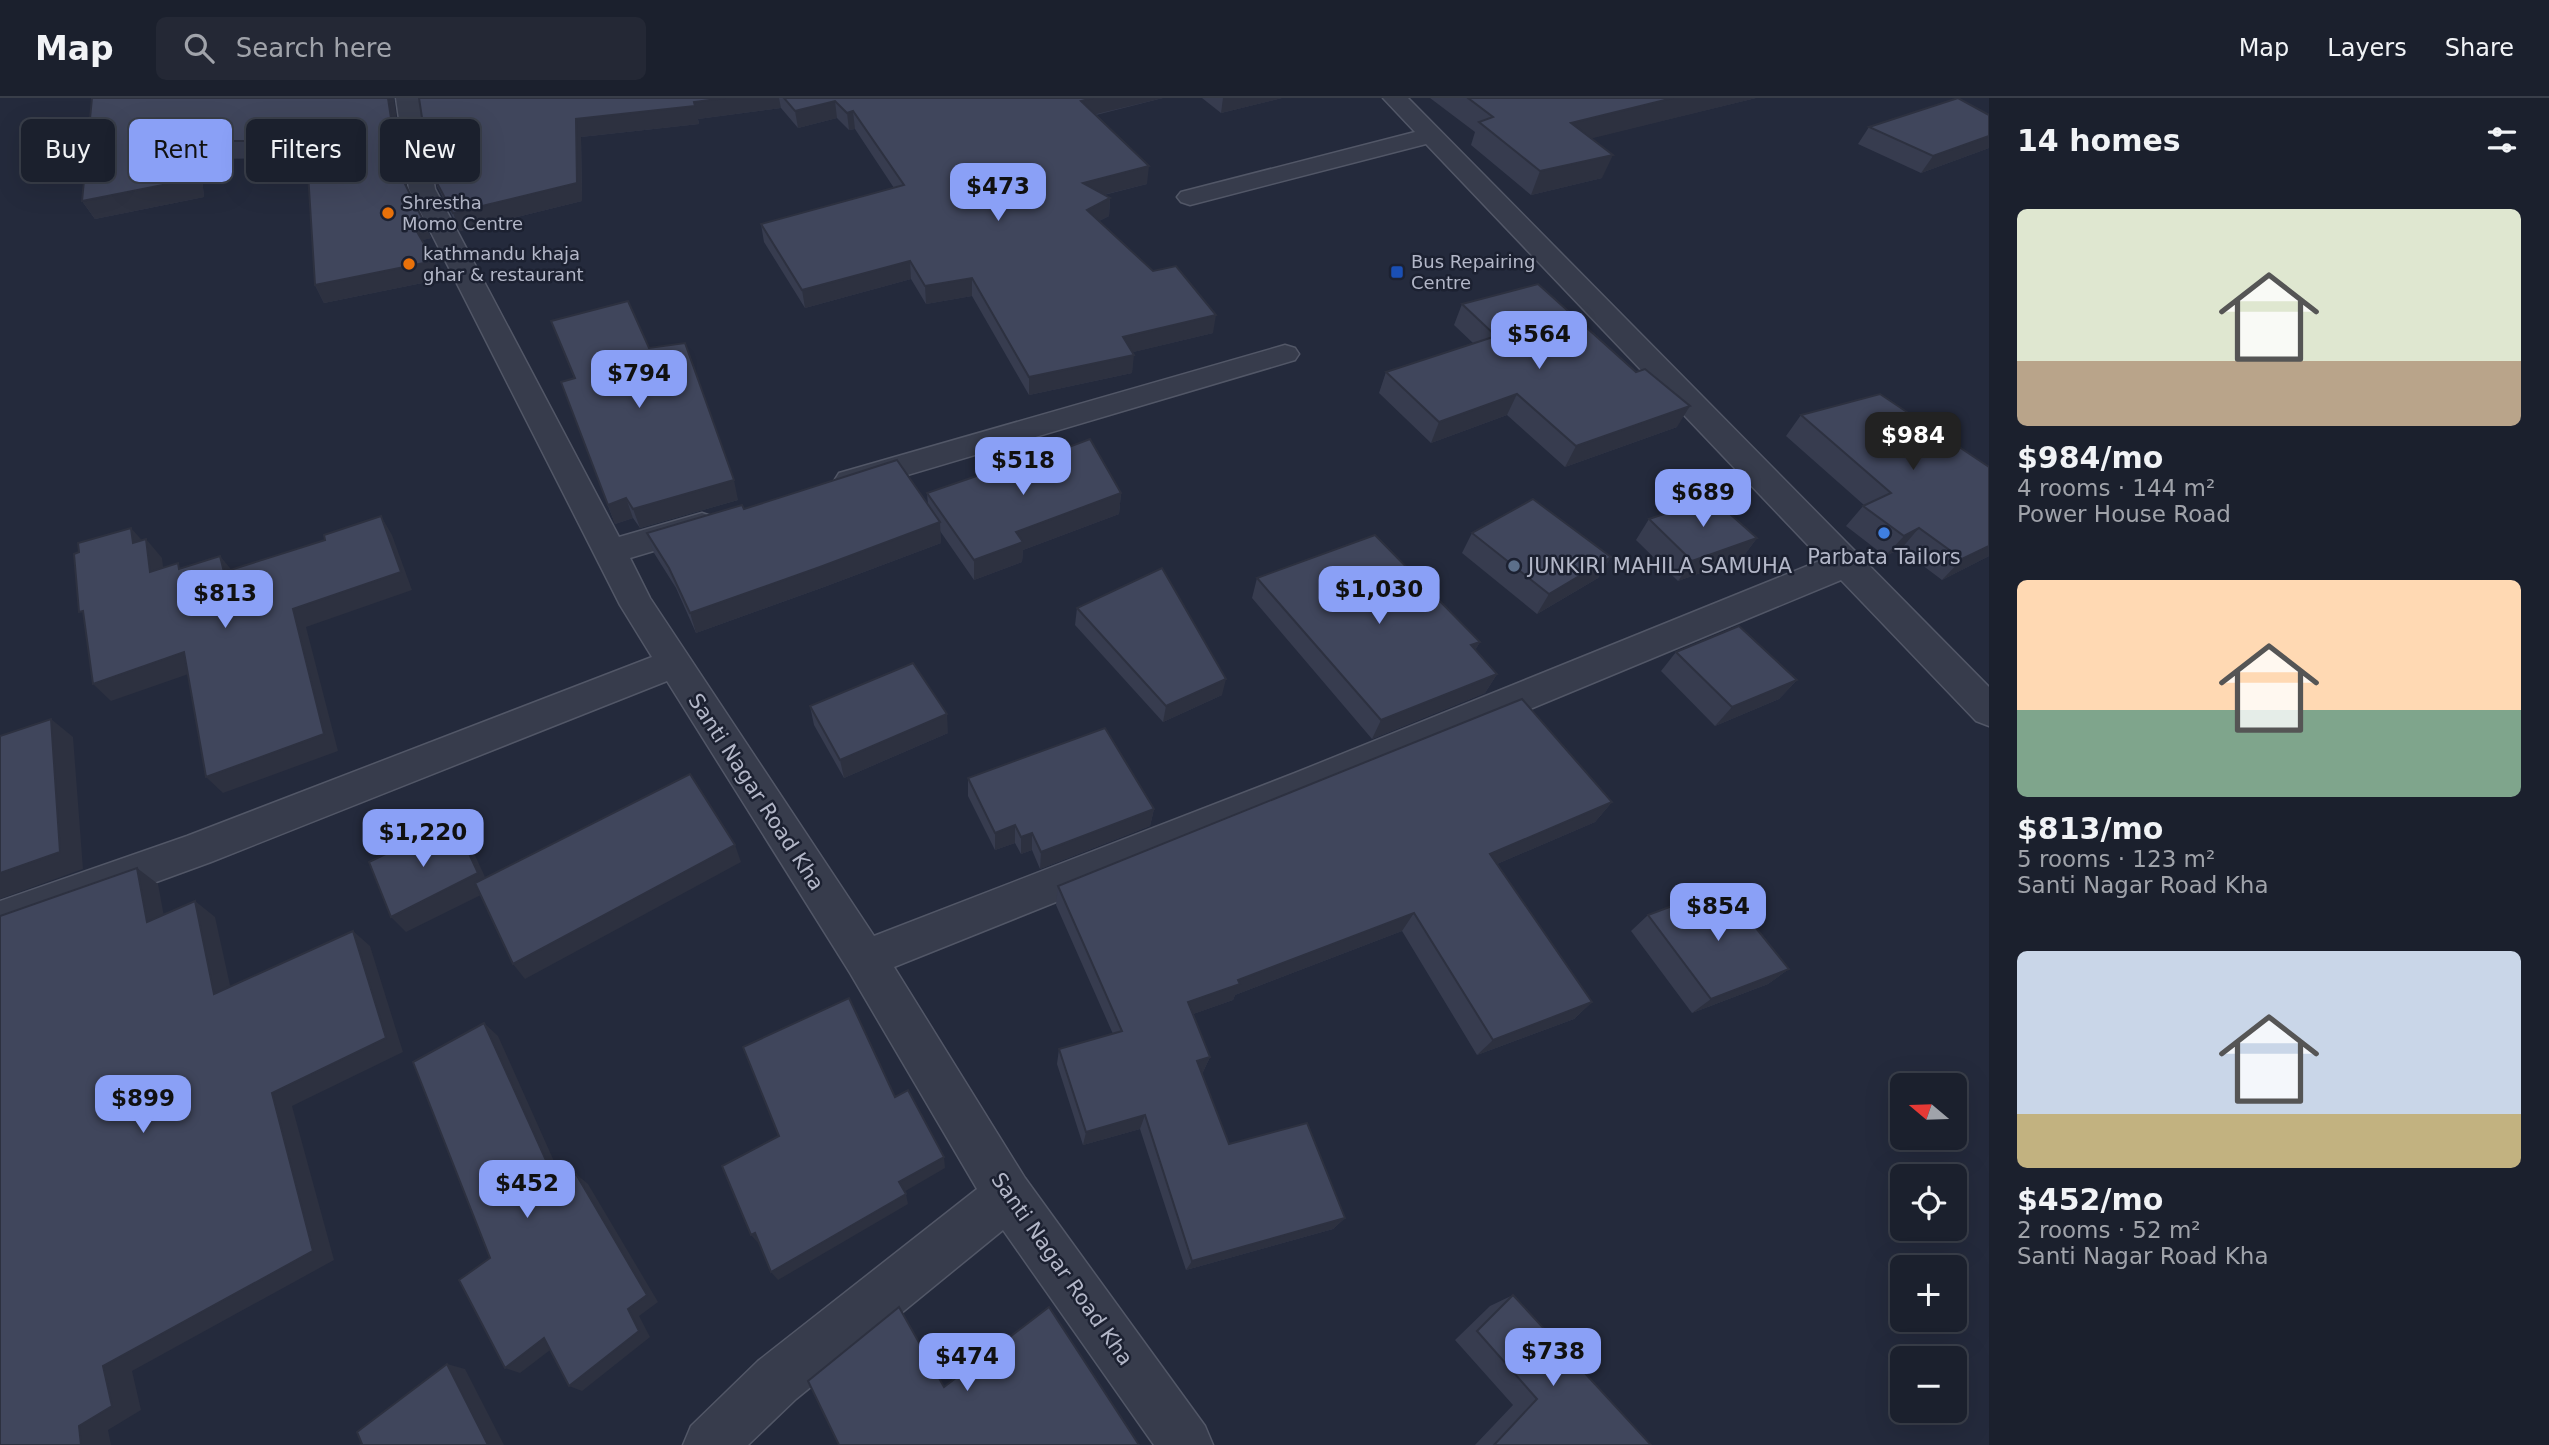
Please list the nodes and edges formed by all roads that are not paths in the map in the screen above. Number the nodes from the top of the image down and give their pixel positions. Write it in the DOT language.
graph roads {
  1 [pos="408,98"];
  2 [pos="1395,98"];
  3 [pos="1432,135"];
  4 [pos="1190,197"];
  5 [pos="1285,354"];
  6 [pos="821,490"];
  7 [pos="729,517"];
  8 [pos="610,552"];
  9 [pos="1849,563"];
  10 [pos="673,664"];
  11 [pos="1989,711"];
  12 [pos="0,920"];
  13 [pos="864,959"];
  14 [pos="1008,1195"];
  15 [pos="710,1445"];
  16 [pos="1186,1445"];
  1 -- 8 [label="street, Santi Nagar Road Kha"];
  2 -- 3 [label="street"];
  3 -- 4 [label="street"];
  3 -- 9 [label="street"];
  5 -- 6 [label="street"];
  7 -- 8 [label="street"];
  8 -- 10 [label="street, Santi Nagar Road Kha"];
  9 -- 11 [label="street"];
  9 -- 13 [label="street"];
  10 -- 12 [label="street"];
  10 -- 13 [label="street, Santi Nagar Road Kha"];
  13 -- 14 [label="street, Santi Nagar Road Kha"];
  14 -- 15 [label="street"];
  14 -- 16 [label="street, Santi Nagar Road Kha"];
}
